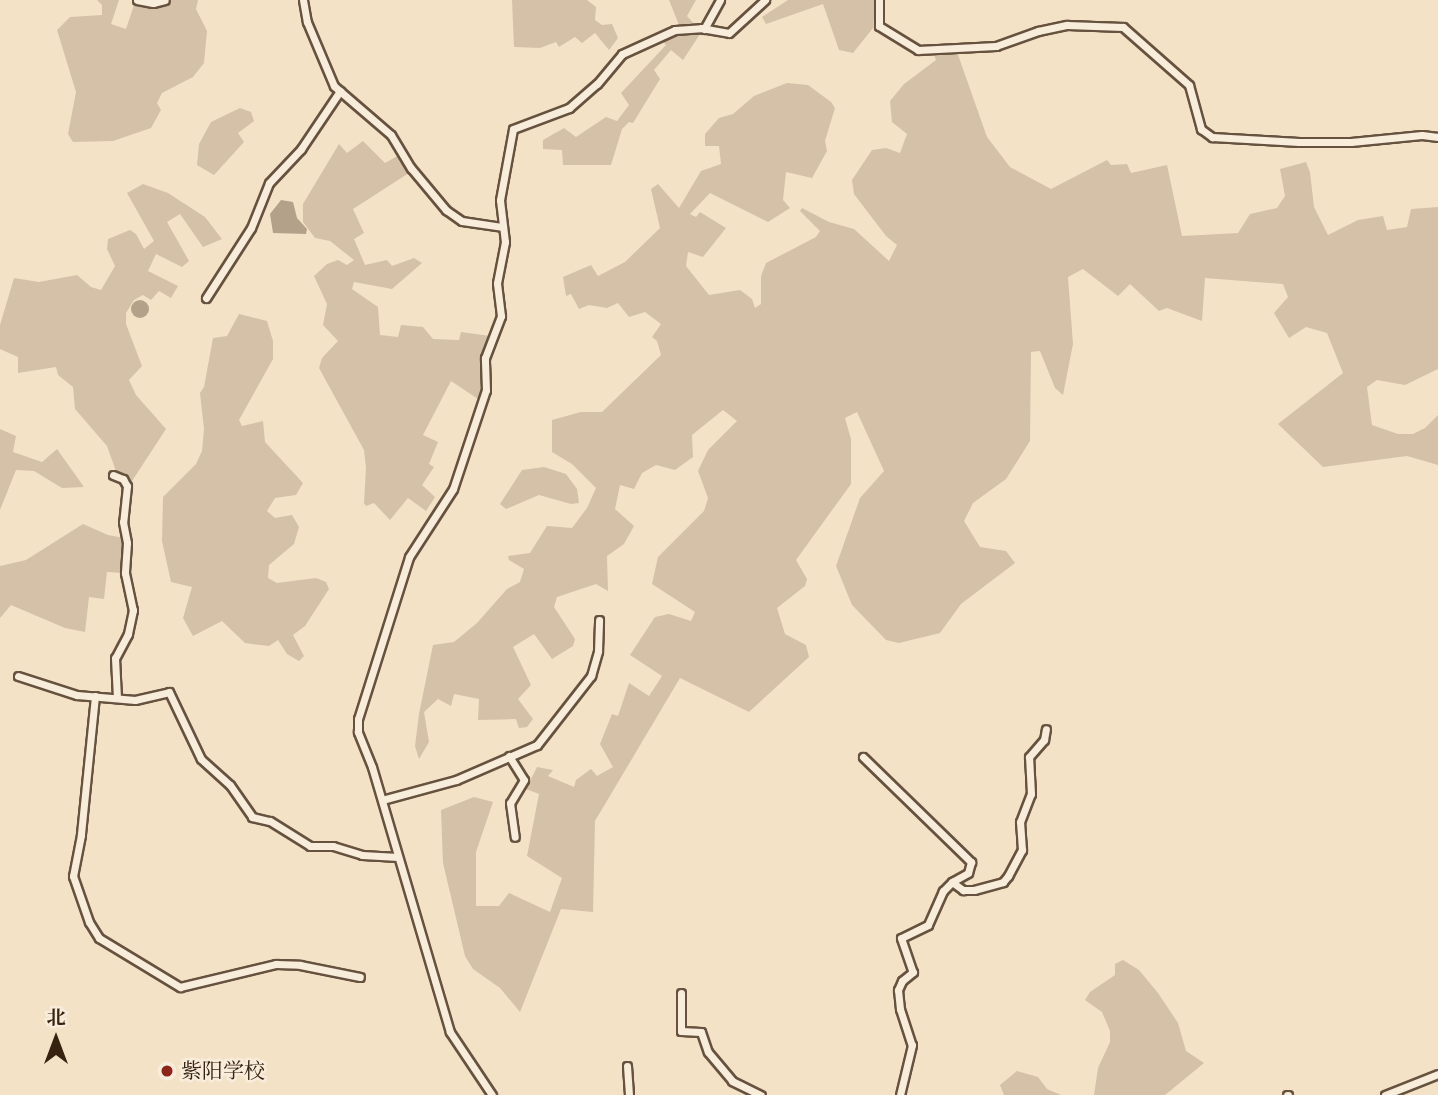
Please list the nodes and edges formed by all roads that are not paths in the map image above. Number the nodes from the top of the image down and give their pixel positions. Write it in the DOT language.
graph roads {
  1 [pos="137,0"];
  2 [pos="165,0"];
  3 [pos="303,0"];
  4 [pos="720,0"];
  5 [pos="765,0"];
  6 [pos="879,0"];
  7 [pos="704,29"];
  8 [pos="340,91"];
  9 [pos="1438,137"];
  10 [pos="502,227"];
  11 [pos="206,298"];
  12 [pos="113,475"];
  13 [pos="599,620"];
  14 [pos="18,676"];
  15 [pos="95,696"];
  16 [pos="117,698"];
  17 [pos="1046,729"];
  18 [pos="509,756"];
  19 [pos="863,757"];
  20 [pos="382,800"];
  21 [pos="515,837"];
  22 [pos="398,857"];
  23 [pos="952,882"];
  24 [pos="360,977"];
  25 [pos="681,993"];
  26 [pos="627,1066"];
  27 [pos="1438,1074"];
  28 [pos="492,1095"];
  29 [pos="629,1095"];
  30 [pos="761,1095"];
  31 [pos="900,1095"];
  32 [pos="1385,1095"];
  1 -- 2 [label="street"];
  3 -- 8 [label="street"];
  4 -- 7 [label="street"];
  5 -- 7 [label="street"];
  6 -- 9 [label="street"];
  7 -- 10 [label="street"];
  8 -- 10 [label="street"];
  8 -- 11 [label="street"];
  10 -- 20 [label="street"];
  12 -- 16 [label="street"];
  13 -- 18 [label="street"];
  14 -- 15 [label="street"];
  15 -- 16 [label="street"];
  15 -- 24 [label="street"];
  16 -- 22 [label="street"];
  17 -- 23 [label="street"];
  18 -- 20 [label="street"];
  18 -- 21 [label="street"];
  19 -- 23 [label="street"];
  20 -- 22 [label="street"];
  22 -- 28 [label="street"];
  23 -- 31 [label="street"];
  25 -- 30 [label="street"];
  26 -- 29 [label="street"];
  27 -- 32 [label="street"];
}
